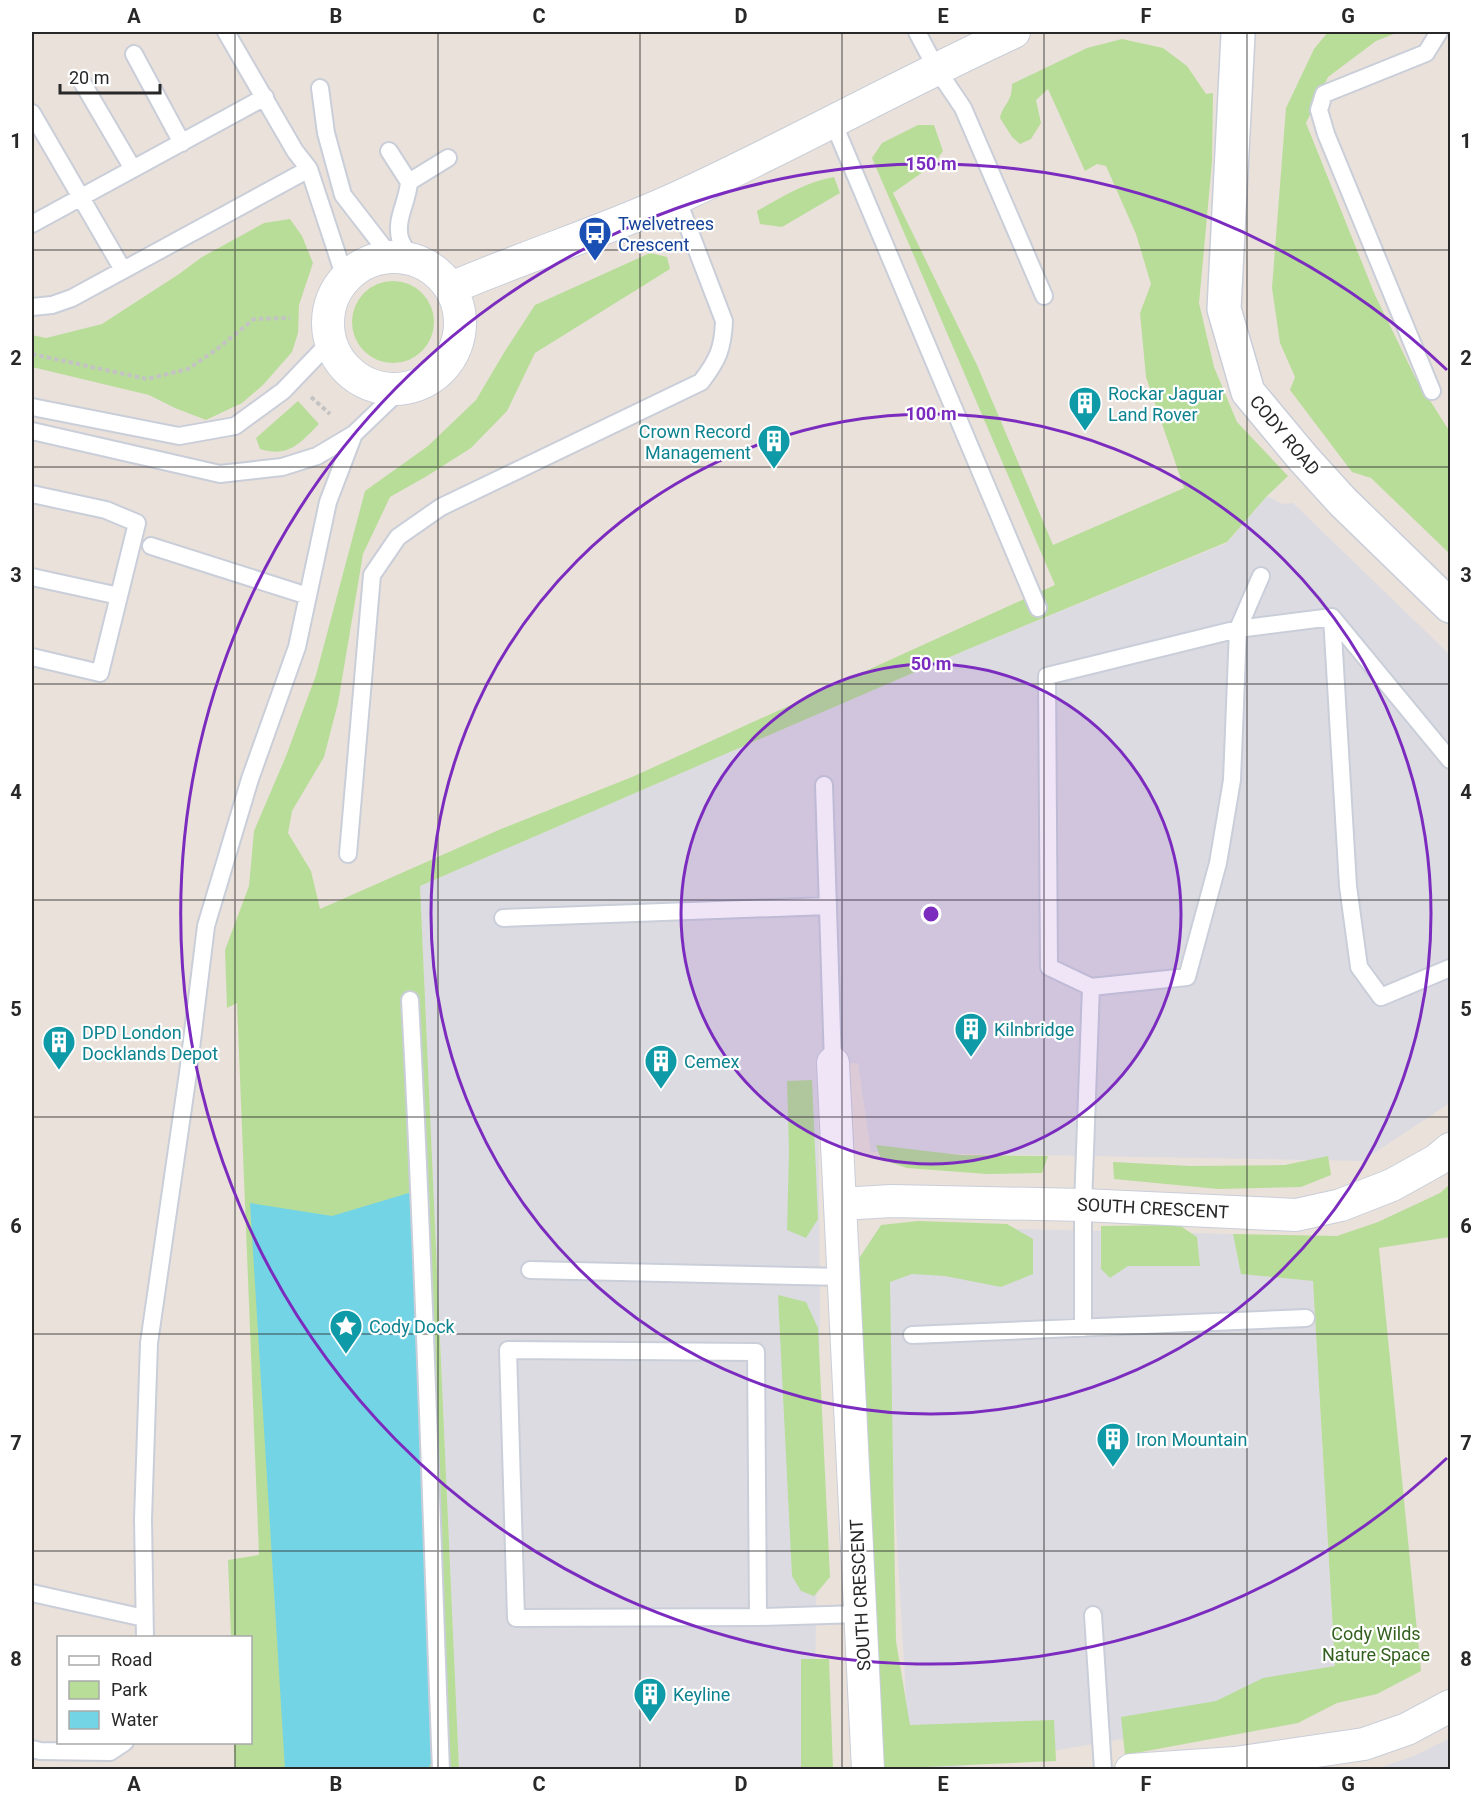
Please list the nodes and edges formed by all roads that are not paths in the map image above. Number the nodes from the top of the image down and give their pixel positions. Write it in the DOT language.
graph roads {
  1 [pos="226,32"];
  2 [pos="916,32"];
  3 [pos="1014,32"];
  4 [pos="1439,32"];
  5 [pos="1242,33"];
  6 [pos="134,54"];
  7 [pos="936,68"];
  8 [pos="82,82"];
  9 [pos="320,88"];
  10 [pos="265,97"];
  11 [pos="32,113"];
  12 [pos="833,122"];
  13 [pos="182,143"];
  14 [pos="389,151"];
  15 [pos="448,158"];
  16 [pos="133,169"];
  17 [pos="309,169"];
  18 [pos="409,182"];
  19 [pos="82,197"];
  20 [pos="677,198"];
  21 [pos="32,224"];
  22 [pos="401,258"];
  23 [pos="123,270"];
  24 [pos="345,278"];
  25 [pos="451,288"];
  26 [pos="1044,296"];
  27 [pos="32,308"];
  28 [pos="330,342"];
  29 [pos="402,388"];
  30 [pos="1432,391"];
  31 [pos="32,407"];
  32 [pos="32,431"];
  33 [pos="354,434"];
  34 [pos="32,494"];
  35 [pos="151,546"];
  36 [pos="1261,576"];
  37 [pos="32,577"];
  38 [pos="119,596"];
  39 [pos="308,596"];
  40 [pos="1450,606"];
  41 [pos="1038,608"];
  42 [pos="1332,617"];
  43 [pos="1238,629"];
  44 [pos="32,657"];
  45 [pos="1450,760"];
  46 [pos="824,784"];
  47 [pos="348,854"];
  48 [pos="828,906"];
  49 [pos="502,918"];
  50 [pos="1450,968"];
  51 [pos="1091,987"];
  52 [pos="410,1000"];
  53 [pos="833,1063"];
  54 [pos="1450,1149"];
  55 [pos="840,1204"];
  56 [pos="1083,1205"];
  57 [pos="530,1270"];
  58 [pos="844,1277"];
  59 [pos="1306,1318"];
  60 [pos="1083,1328"];
  61 [pos="912,1335"];
  62 [pos="32,1593"];
  63 [pos="860,1614"];
  64 [pos="1093,1615"];
  65 [pos="758,1617"];
  66 [pos="144,1618"];
  67 [pos="145,1636"];
  68 [pos="1450,1707"];
  69 [pos="123,1744"];
  70 [pos="32,1749"];
  71 [pos="1236,1766"];
  72 [pos="441,1770"];
  73 [pos="868,1770"];
  74 [pos="1102,1770"];
  75 [pos="1131,1770"];
  1 -- 10 [label="lane"];
  2 -- 7 [label="lane"];
  3 -- 7 [label="street"];
  4 -- 30 [label="lane"];
  5 -- 40 [label="street, CODY ROAD"];
  6 -- 13 [label="lane"];
  7 -- 12 [label="street"];
  7 -- 26 [label="lane"];
  8 -- 16 [label="lane"];
  9 -- 22 [label="lane"];
  10 -- 13 [label="lane"];
  10 -- 17 [label="lane"];
  11 -- 19 [label="lane"];
  12 -- 20 [label="street"];
  12 -- 41 [label="lane"];
  13 -- 16 [label="lane"];
  14 -- 18 [label="lane"];
  15 -- 18 [label="lane"];
  16 -- 19 [label="lane"];
  17 -- 23 [label="lane"];
  17 -- 24 [label="lane"];
  18 -- 22 [label="lane"];
  19 -- 21 [label="lane"];
  19 -- 23 [label="lane"];
  20 -- 25 [label="street"];
  20 -- 47 [label="lane"];
  22 -- 24 [label="street"];
  22 -- 25 [label="street"];
  23 -- 27 [label="lane"];
  24 -- 28 [label="street"];
  25 -- 29 [label="street"];
  28 -- 29 [label="street"];
  28 -- 31 [label="lane"];
  29 -- 33 [label="lane"];
  32 -- 33 [label="lane"];
  33 -- 39 [label="lane"];
  34 -- 38 [label="lane"];
  35 -- 39 [label="lane"];
  36 -- 43 [label="lane"];
  37 -- 38 [label="lane"];
  38 -- 44 [label="lane"];
  39 -- 66 [label="lane"];
  42 -- 43 [label="lane"];
  42 -- 45 [label="lane"];
  42 -- 50 [label="lane"];
  43 -- 51 [label="lane"];
  43 -- 51 [label="lane"];
  46 -- 48 [label="lane"];
  48 -- 49 [label="lane"];
  48 -- 53 [label="lane"];
  51 -- 56 [label="lane"];
  52 -- 72 [label="lane"];
  53 -- 55 [label="street, SOUTH CRESCENT"];
  54 -- 56 [label="street, SOUTH CRESCENT"];
  55 -- 56 [label="street, SOUTH CRESCENT"];
  55 -- 58 [label="street, SOUTH CRESCENT"];
  56 -- 60 [label="lane"];
  57 -- 58 [label="lane"];
  58 -- 63 [label="street, SOUTH CRESCENT"];
  59 -- 60 [label="lane"];
  60 -- 61 [label="lane"];
  62 -- 66 [label="lane"];
  63 -- 65 [label="lane"];
  63 -- 73 [label="street, SOUTH CRESCENT"];
  64 -- 74 [label="lane"];
  65 -- 65 [label="lane"];
  66 -- 67 [label="lane"];
  68 -- 71 [label="street"];
  69 -- 70 [label="lane"];
  71 -- 75 [label="street"];
}
